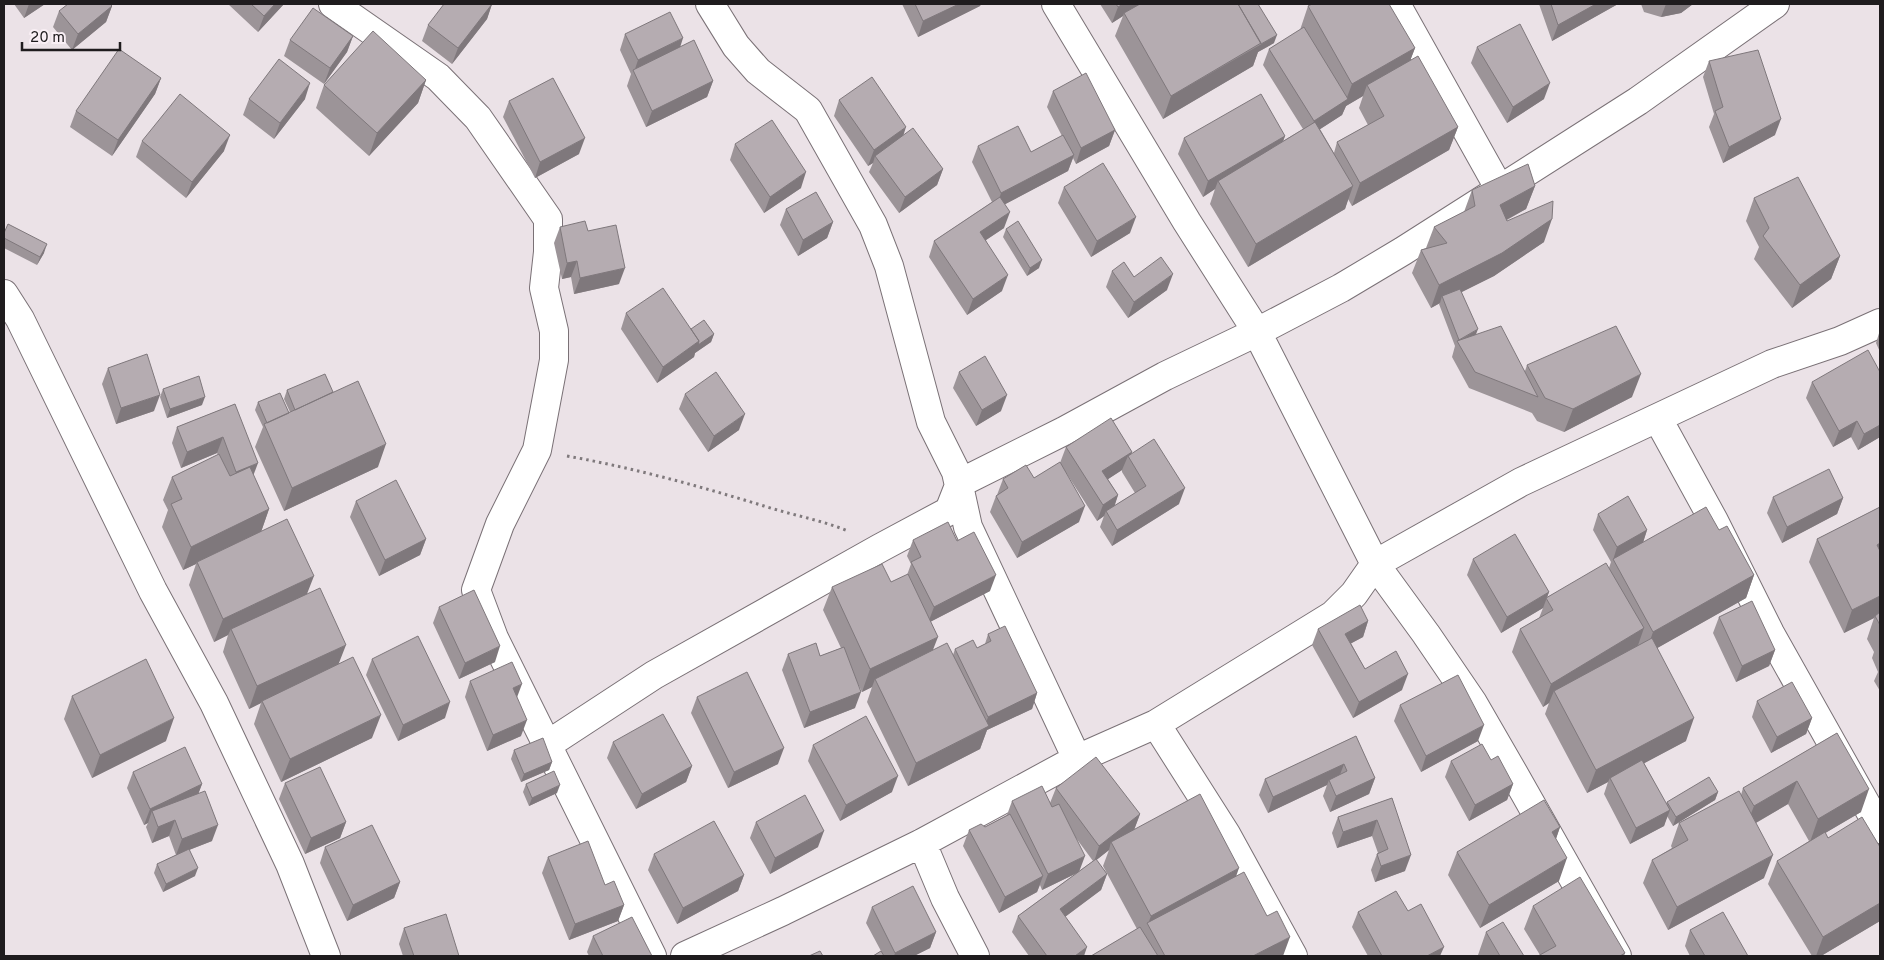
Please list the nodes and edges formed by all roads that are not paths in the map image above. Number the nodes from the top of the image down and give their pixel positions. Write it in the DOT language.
graph roads {
  1 [pos="334,4"];
  2 [pos="710,4"];
  3 [pos="1056,4"];
  4 [pos="1396,4"];
  5 [pos="1775,4"];
  6 [pos="1500,188"];
  7 [pos="4,294"];
  8 [pos="1880,323"];
  9 [pos="1257,332"];
  10 [pos="1658,419"];
  11 [pos="960,483"];
  12 [pos="1375,564"];
  13 [pos="1156,724"];
  14 [pos="547,745"];
  15 [pos="1077,759"];
  16 [pos="1880,829"];
  17 [pos="922,843"];
  18 [pos="326,956"];
  19 [pos="652,956"];
  20 [pos="685,956"];
  21 [pos="975,956"];
  22 [pos="1293,956"];
  23 [pos="1617,956"];
  1 -- 14 [label="street"];
  2 -- 11 [label="street"];
  3 -- 9 [label="street"];
  4 -- 6 [label="street"];
  5 -- 6 [label="street"];
  6 -- 9 [label="street"];
  7 -- 18 [label="street"];
  8 -- 10 [label="street"];
  9 -- 11 [label="street"];
  9 -- 12 [label="street"];
  10 -- 12 [label="street"];
  10 -- 16 [label="street"];
  11 -- 14 [label="street"];
  11 -- 15 [label="street"];
  12 -- 13 [label="street"];
  12 -- 23 [label="street"];
  13 -- 15 [label="street"];
  13 -- 22 [label="street"];
  14 -- 19 [label="street"];
  15 -- 17 [label="street"];
  17 -- 20 [label="street"];
  17 -- 21 [label="street"];
}
